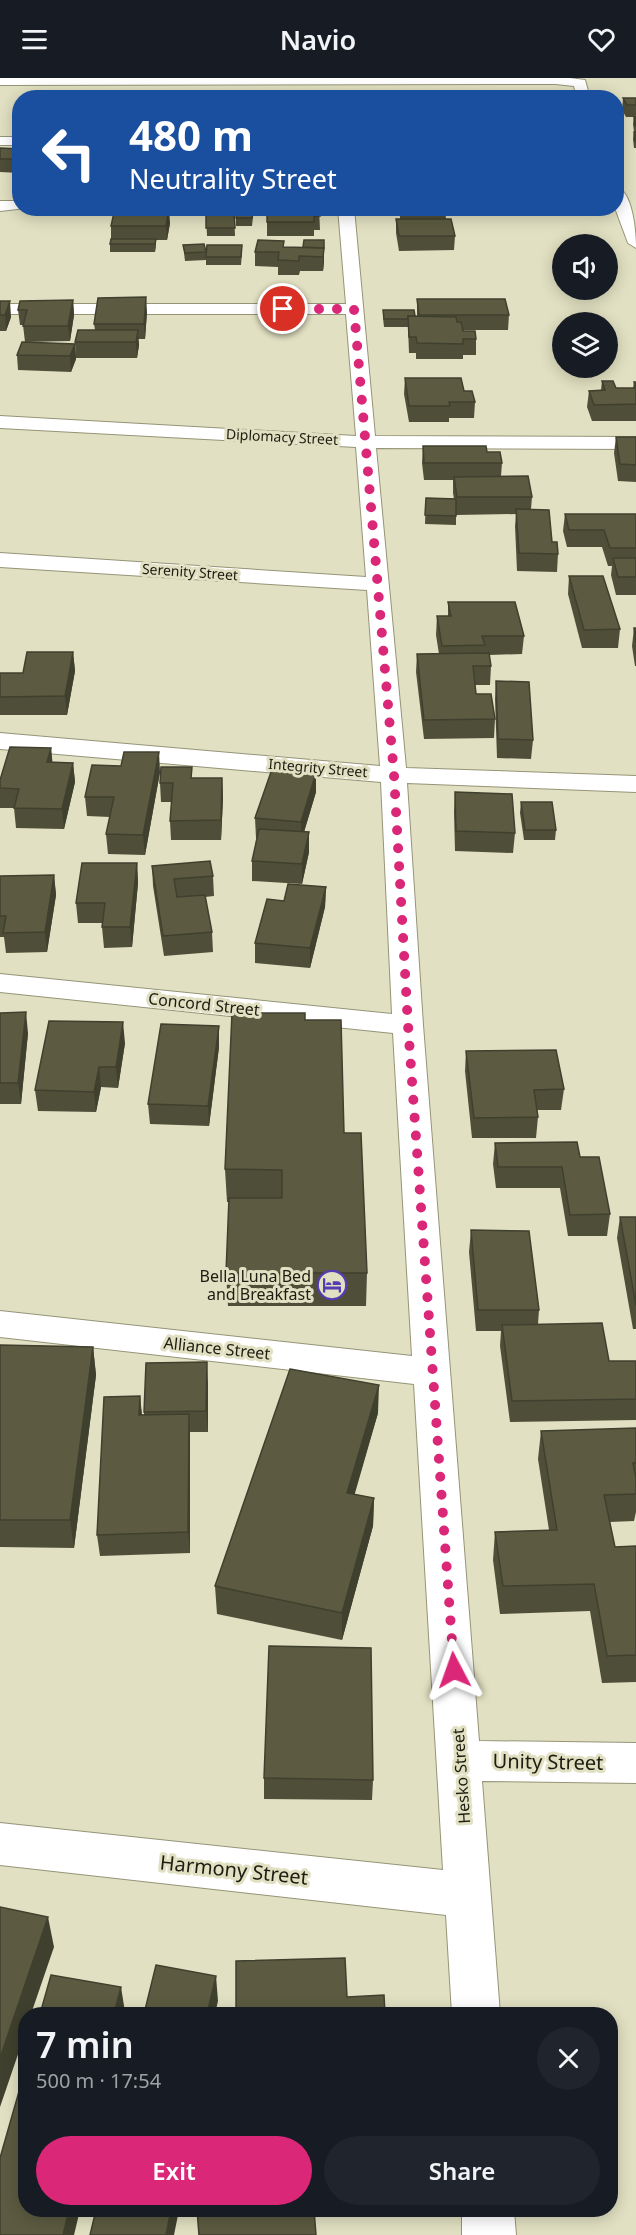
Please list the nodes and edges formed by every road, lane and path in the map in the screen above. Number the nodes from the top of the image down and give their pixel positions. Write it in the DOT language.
graph roads {
  1 [pos="0,81"];
  2 [pos="582,90"];
  3 [pos="624,214"];
  4 [pos="347,216"];
  5 [pos="636,243"];
  6 [pos="0,309"];
  7 [pos="354,309"];
  8 [pos="0,422"];
  9 [pos="366,442"];
  10 [pos="636,442"];
  11 [pos="0,560"];
  12 [pos="379,584"];
  13 [pos="0,741"];
  14 [pos="394,775"];
  15 [pos="636,784"];
  16 [pos="0,983"];
  17 [pos="408,1025"];
  18 [pos="0,1324"];
  19 [pos="433,1372"];
  20 [pos="460,1761"];
  21 [pos="636,1763"];
  22 [pos="0,1844"];
  23 [pos="469,1895"];
  24 [pos="476,2007"];
  25 [pos="488,2217"];
  26 [pos="489,2235"];
  1 -- 2 [label="street"];
  3 -- 5 [label="street"];
  4 -- 7 [label="street, Hesko Street"];
  6 -- 7 [label="street"];
  7 -- 9 [label="street, Hesko Street"];
  8 -- 9 [label="street, Diplomacy Street"];
  9 -- 10 [label="street, Diplomacy Street"];
  9 -- 12 [label="street, Hesko Street"];
  11 -- 12 [label="street, Serenity Street"];
  12 -- 14 [label="street, Hesko Street"];
  13 -- 14 [label="street, Integrity Street"];
  14 -- 15 [label="street, Integrity Street"];
  14 -- 17 [label="street, Hesko Street"];
  16 -- 17 [label="street, Concord Street"];
  17 -- 19 [label="street, Hesko Street"];
  18 -- 19 [label="street, Alliance Street"];
  19 -- 20 [label="street, Hesko Street"];
  20 -- 21 [label="street, Unity Street"];
  20 -- 23 [label="street, Hesko Street"];
  22 -- 23 [label="street, Harmony Street"];
  23 -- 24 [label="street, Hesko Street"];
  25 -- 26 [label="street"];
}
